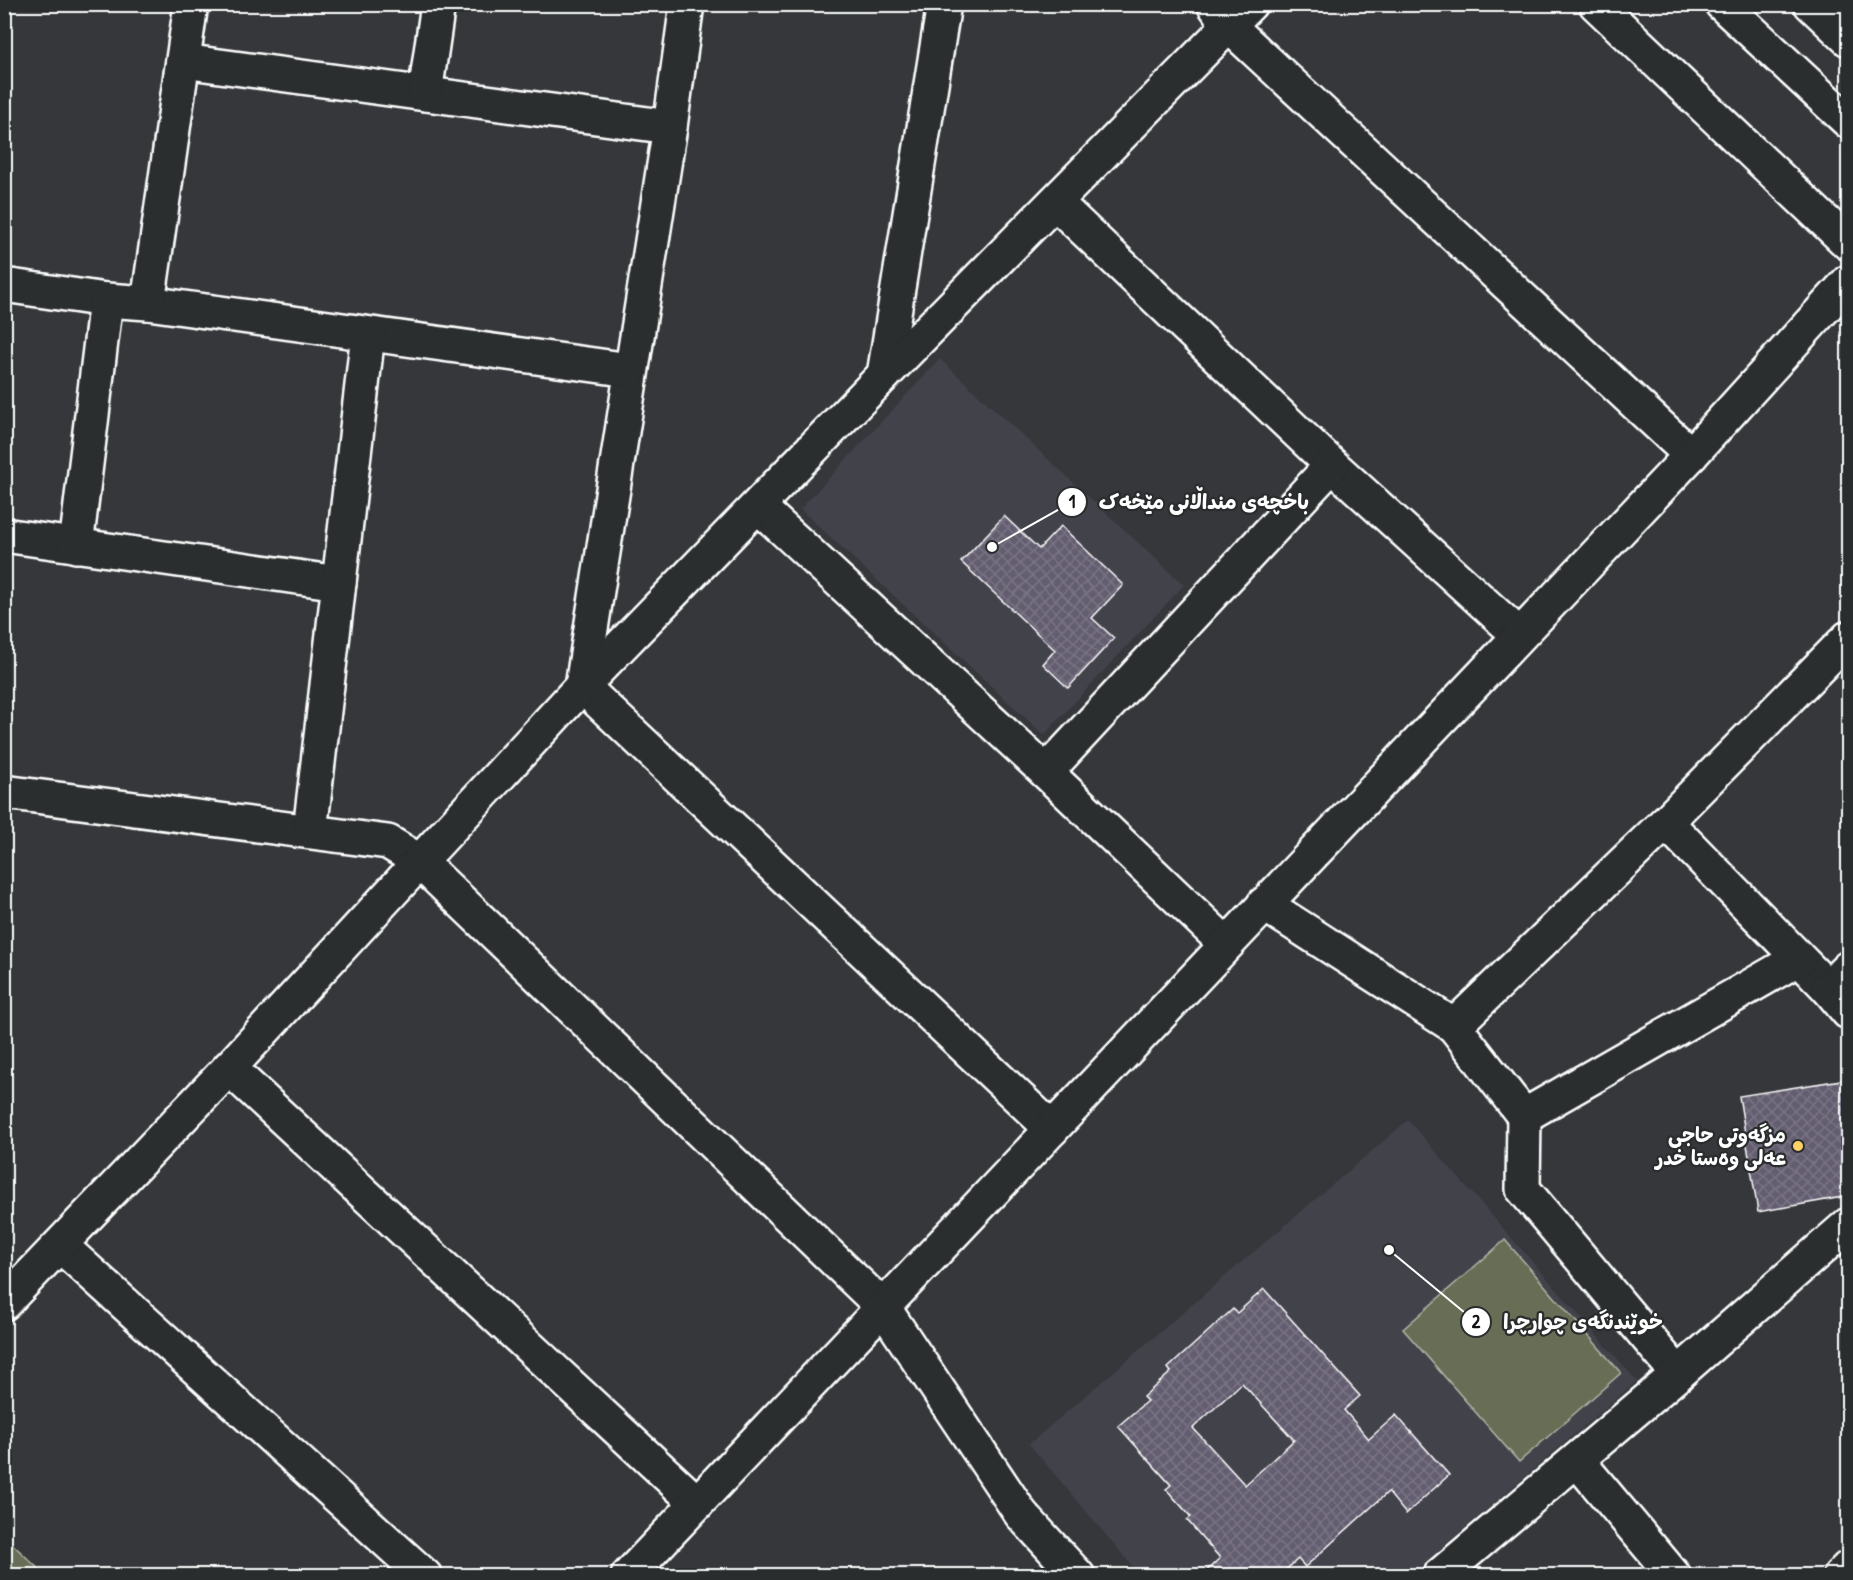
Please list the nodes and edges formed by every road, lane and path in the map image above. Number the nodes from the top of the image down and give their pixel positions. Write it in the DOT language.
graph roads {
  1 [pos="191,4"];
  2 [pos="438,4"];
  3 [pos="687,4"];
  4 [pos="944,4"];
  5 [pos="1596,4"];
  6 [pos="1722,4"];
  7 [pos="1811,4"];
  8 [pos="1231,12"];
  9 [pos="1848,39"];
  10 [pos="183,61"];
  11 [pos="425,94"];
  12 [pos="1848,121"];
  13 [pos="670,127"];
  14 [pos="1055,202"];
  15 [pos="1848,243"];
  16 [pos="1848,282"];
  17 [pos="4,285"];
  18 [pos="106,300"];
  19 [pos="147,303"];
  20 [pos="368,334"];
  21 [pos="630,370"];
  22 [pos="884,375"];
  23 [pos="1691,454"];
  24 [pos="1332,465"];
  25 [pos="758,506"];
  26 [pos="4,535"];
  27 [pos="76,546"];
  28 [pos="339,584"];
  29 [pos="1519,635"];
  30 [pos="1845,649"];
  31 [pos="582,686"];
  32 [pos="1046,772"];
  33 [pos="5,796"];
  34 [pos="1666,822"];
  35 [pos="310,831"];
  36 [pos="419,861"];
  37 [pos="1264,904"];
  38 [pos="1226,944"];
  39 [pos="1798,958"];
  40 [pos="1842,990"];
  41 [pos="1454,1026"];
  42 [pos="229,1068"];
  43 [pos="1524,1116"];
  44 [pos="1052,1129"];
  45 [pos="1848,1225"];
  46 [pos="60,1245"];
  47 [pos="4,1303"];
  48 [pos="883,1307"];
  49 [pos="1678,1374"];
  50 [pos="1577,1460"];
  51 [pos="697,1503"];
  52 [pos="1848,1568"];
  53 [pos="425,1575"];
  54 [pos="628,1575"];
  55 [pos="1078,1575"];
  56 [pos="1439,1575"];
  57 [pos="1674,1575"];
  58 [pos="1840,1575"];
  1 -- 10 [label="street"];
  2 -- 11 [label="street"];
  3 -- 13 [label="street"];
  4 -- 22 [label="street"];
  5 -- 15 [label="street"];
  6 -- 12 [label="street"];
  7 -- 9 [label="street"];
  8 -- 14 [label="street"];
  8 -- 23 [label="street"];
  10 -- 11 [label="street"];
  10 -- 19 [label="street"];
  11 -- 13 [label="street"];
  13 -- 21 [label="street"];
  14 -- 22 [label="street"];
  14 -- 24 [label="street"];
  16 -- 23 [label="street"];
  17 -- 18 [label="street"];
  18 -- 19 [label="street"];
  18 -- 27 [label="street"];
  19 -- 20 [label="street"];
  20 -- 21 [label="street"];
  20 -- 28 [label="street"];
  21 -- 31 [label="street"];
  22 -- 25 [label="street"];
  23 -- 29 [label="street"];
  24 -- 29 [label="street"];
  24 -- 32 [label="street"];
  25 -- 31 [label="street"];
  25 -- 32 [label="street"];
  26 -- 27 [label="street"];
  27 -- 28 [label="street"];
  28 -- 35 [label="street"];
  29 -- 37 [label="street"];
  30 -- 34 [label="street"];
  31 -- 36 [label="street"];
  31 -- 44 [label="street"];
  32 -- 38 [label="street"];
  33 -- 35 [label="street"];
  34 -- 39 [label="street"];
  34 -- 41 [label="street"];
  35 -- 36 [label="street"];
  36 -- 42 [label="street"];
  36 -- 48 [label="street"];
  37 -- 38 [label="street"];
  37 -- 41 [label="street"];
  38 -- 44 [label="street"];
  39 -- 40 [label="street"];
  39 -- 43 [label="street"];
  41 -- 43 [label="street"];
  42 -- 46 [label="street"];
  42 -- 51 [label="street"];
  43 -- 49 [label="street"];
  44 -- 48 [label="street"];
  45 -- 49 [label="street"];
  46 -- 47 [label="street"];
  46 -- 53 [label="street"];
  48 -- 51 [label="street"];
  48 -- 55 [label="street"];
  49 -- 50 [label="street"];
  50 -- 56 [label="street"];
  50 -- 57 [label="street"];
  51 -- 54 [label="street"];
  52 -- 58 [label="street"];
}
